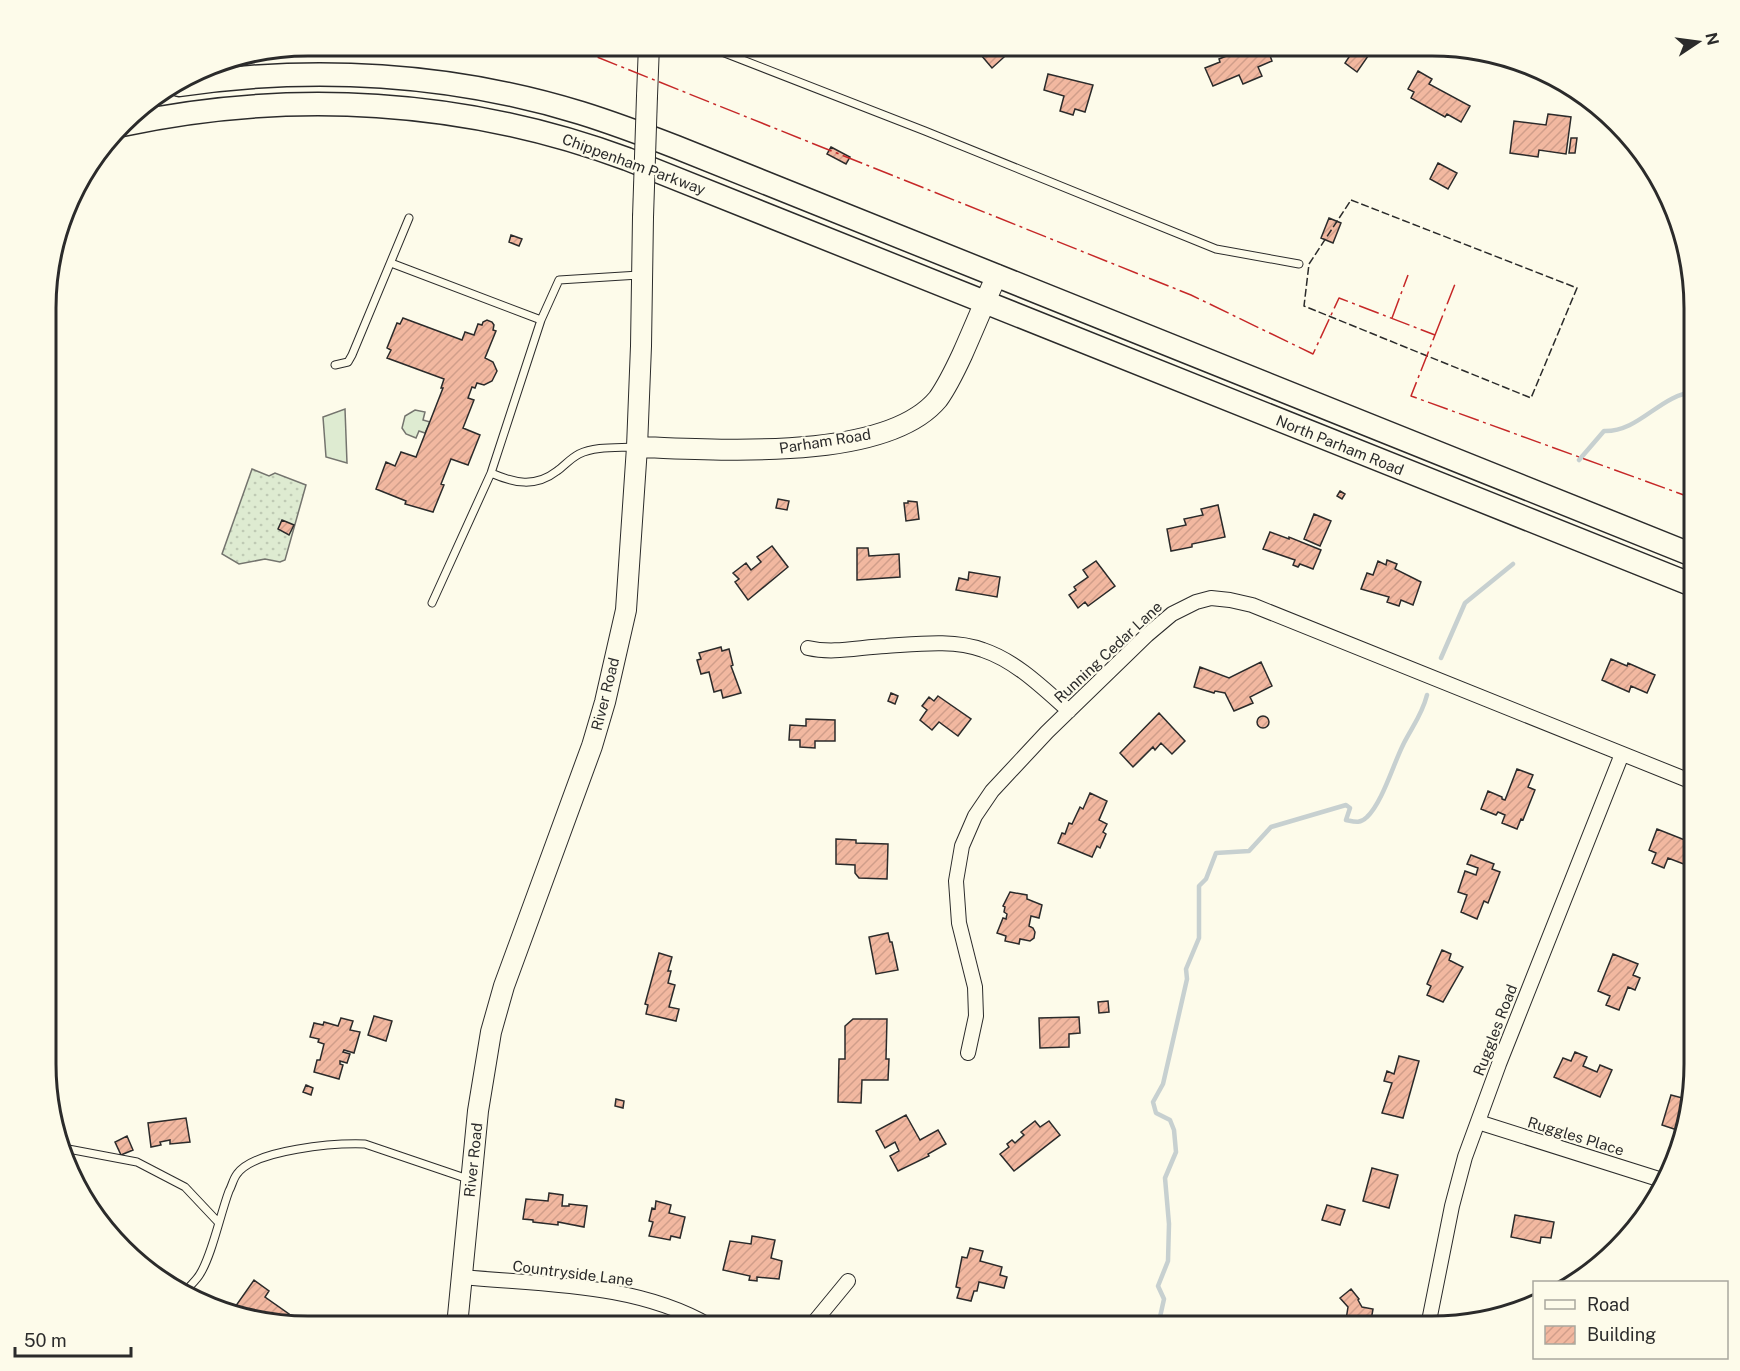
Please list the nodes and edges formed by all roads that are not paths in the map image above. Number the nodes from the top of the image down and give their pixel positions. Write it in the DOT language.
graph roads {
  1 [pos="649,56"];
  2 [pos="732,56"];
  3 [pos="191,83"];
  4 [pos="136,123"];
  5 [pos="409,218"];
  6 [pos="392,263"];
  7 [pos="1299,264"];
  8 [pos="641,275"];
  9 [pos="997,275"];
  10 [pos="985,302"];
  11 [pos="541,320"];
  12 [pos="335,365"];
  13 [pos="637,447"];
  14 [pos="491,473"];
  15 [pos="1684,552"];
  16 [pos="1684,582"];
  17 [pos="432,603"];
  18 [pos="808,648"];
  19 [pos="1069,711"];
  20 [pos="1622,754"];
  21 [pos="1684,779"];
  22 [pos="968,1053"];
  23 [pos="1478,1122"];
  24 [pos="71,1149"];
  25 [pos="1658,1178"];
  26 [pos="471,1180"];
  27 [pos="218,1221"];
  28 [pos="462,1277"];
  29 [pos="848,1281"];
  30 [pos="190,1287"];
  31 [pos="458,1316"];
  32 [pos="690,1316"];
  33 [pos="819,1316"];
  34 [pos="1430,1316"];
  1 -- 8 [label="main road, River Road, bridge"];
  2 -- 7 [label="lane"];
  3 -- 9 [label="highway, Chippenham Parkway"];
  4 -- 10 [label="highway, Chippenham Parkway"];
  5 -- 6 [label="lane"];
  6 -- 11 [label="lane"];
  6 -- 12 [label="lane"];
  8 -- 11 [label="lane"];
  8 -- 13 [label="main road, River Road"];
  9 -- 10 [label="main road, Parham Road"];
  9 -- 15 [label="highway, North Parham Road"];
  10 -- 13 [label="main road, Parham Road"];
  10 -- 16 [label="highway, North Parham Road"];
  11 -- 14 [label="lane"];
  13 -- 14 [label="lane"];
  13 -- 26 [label="main road, River Road"];
  14 -- 17 [label="lane"];
  18 -- 19 [label="street"];
  19 -- 20 [label="street, Running Cedar Lane"];
  19 -- 22 [label="street, Running Cedar Lane"];
  20 -- 21 [label="street, Running Cedar Lane"];
  20 -- 23 [label="street, Ruggles Road"];
  23 -- 25 [label="street, Ruggles Place"];
  23 -- 34 [label="street, Ruggles Road"];
  24 -- 27 [label="lane"];
  26 -- 27 [label="lane"];
  26 -- 28 [label="main road, River Road"];
  27 -- 30 [label="lane"];
  28 -- 31 [label="main road, River Road"];
  28 -- 32 [label="street, Countryside Lane"];
  29 -- 33 [label="street"];
}
